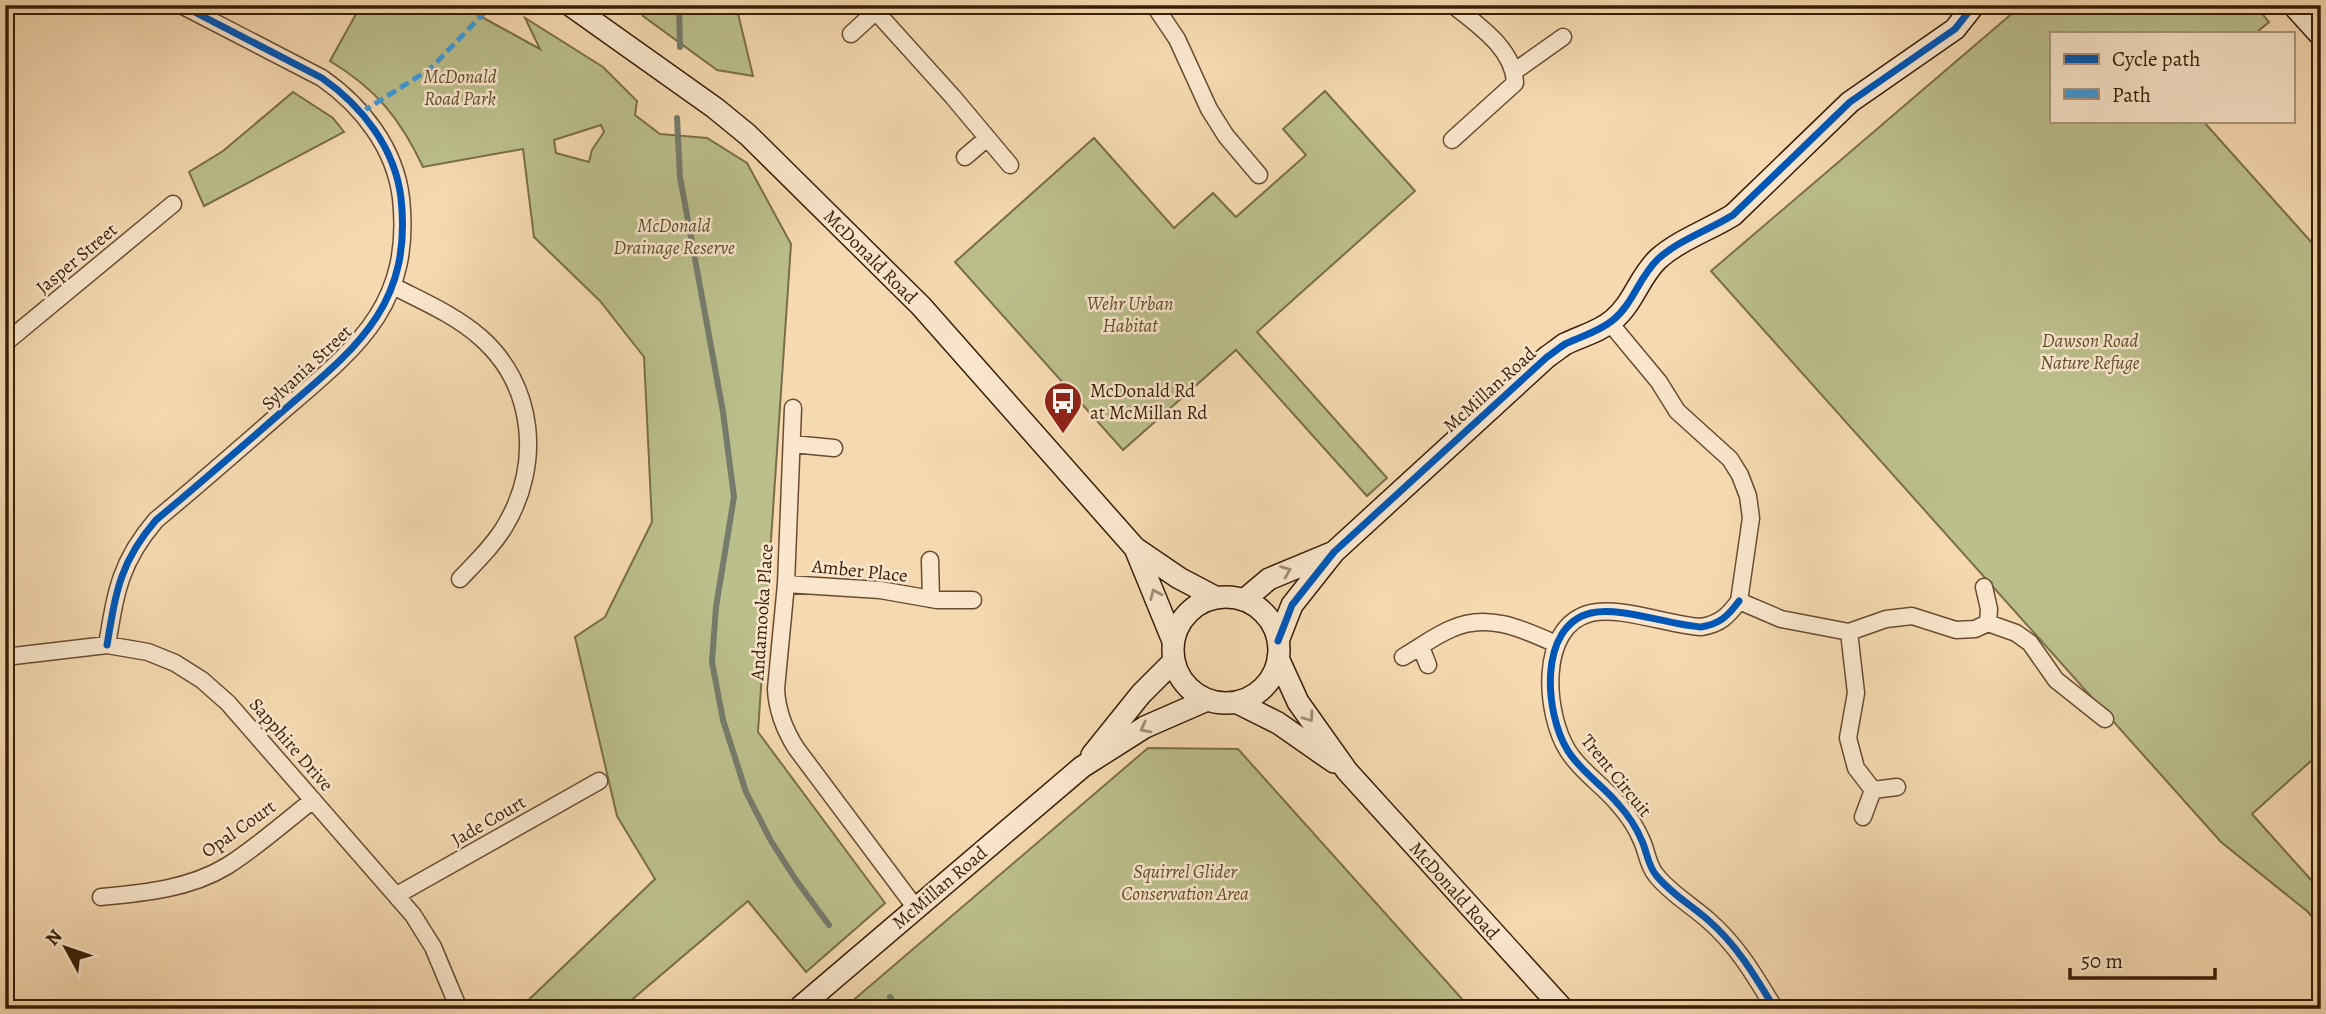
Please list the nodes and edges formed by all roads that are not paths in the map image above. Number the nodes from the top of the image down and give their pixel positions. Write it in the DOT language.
graph roads {
  1 [pos="181,5"];
  2 [pos="570,5"];
  3 [pos="1154,5"];
  4 [pos="1453,5"];
  5 [pos="1974,5"];
  6 [pos="2293,5"];
  7 [pos="873,9"];
  8 [pos="851,34"];
  9 [pos="2321,36"];
  10 [pos="1563,37"];
  11 [pos="1515,71"];
  12 [pos="986,139"];
  13 [pos="1452,140"];
  14 [pos="965,157"];
  15 [pos="1010,164"];
  16 [pos="1259,175"];
  17 [pos="173,204"];
  18 [pos="393,286"];
  19 [pos="1610,323"];
  20 [pos="5,343"];
  21 [pos="793,408"];
  22 [pos="792,444"];
  23 [pos="834,448"];
  24 [pos="1135,548"];
  25 [pos="1334,552"];
  26 [pos="930,560"];
  27 [pos="460,579"];
  28 [pos="786,584"];
  29 [pos="1984,587"];
  30 [pos="1217,598"];
  31 [pos="931,599"];
  32 [pos="973,600"];
  33 [pos="1244,600"];
  34 [pos="1740,601"];
  35 [pos="1988,622"];
  36 [pos="1849,632"];
  37 [pos="1556,644"];
  38 [pos="107,645"];
  39 [pos="1420,647"];
  40 [pos="1278,649"];
  41 [pos="1173,651"];
  42 [pos="5,657"];
  43 [pos="1403,657"];
  44 [pos="1428,665"];
  45 [pos="1207,700"];
  46 [pos="1236,702"];
  47 [pos="2105,719"];
  48 [pos="1082,767"];
  49 [pos="1348,771"];
  50 [pos="599,781"];
  51 [pos="1897,787"];
  52 [pos="1873,790"];
  53 [pos="313,800"];
  54 [pos="1863,817"];
  55 [pos="397,895"];
  56 [pos="101,897"];
  57 [pos="915,907"];
  58 [pos="455,1007"];
  59 [pos="798,1009"];
  60 [pos="1563,1009"];
  61 [pos="1775,1009"];
  1 -- 18 [label="street, Sylvania Street"];
  2 -- 24 [label="main road, McDonald Road"];
  3 -- 16 [label="street"];
  4 -- 11 [label="street"];
  5 -- 19 [label="main road, McMillan Road"];
  6 -- 9 [label="main road"];
  7 -- 8 [label="street"];
  7 -- 12 [label="street"];
  10 -- 11 [label="street"];
  11 -- 13 [label="street"];
  12 -- 14 [label="street"];
  12 -- 15 [label="street"];
  17 -- 20 [label="street, Jasper Street"];
  18 -- 27 [label="street"];
  18 -- 38 [label="street, Sylvania Street"];
  19 -- 25 [label="main road, McMillan Road"];
  19 -- 34 [label="street"];
  21 -- 22 [label="street, Andamooka Place"];
  22 -- 23 [label="street"];
  22 -- 28 [label="street, Andamooka Place"];
  24 -- 30 [label="main road, McDonald Road"];
  41 -- 24 [label="main road, McDonald Road, one-way"];
  33 -- 25 [label="main road, McMillan Road, one-way"];
  25 -- 40 [label="main road, McMillan Road"];
  26 -- 31 [label="street, Amber Place"];
  28 -- 31 [label="street, Amber Place"];
  28 -- 57 [label="street, Andamooka Place"];
  29 -- 35 [label="street"];
  30 -- 33 [label="main road"];
  30 -- 41 [label="main road"];
  31 -- 32 [label="street, Amber Place"];
  33 -- 40 [label="main road"];
  34 -- 36 [label="street"];
  34 -- 37 [label="street"];
  35 -- 36 [label="street"];
  35 -- 47 [label="street"];
  36 -- 52 [label="street"];
  37 -- 39 [label="street"];
  37 -- 61 [label="street, Trent Circuit"];
  38 -- 42 [label="street, Sapphire Drive"];
  38 -- 53 [label="street, Sapphire Drive"];
  39 -- 43 [label="street"];
  39 -- 44 [label="street"];
  40 -- 46 [label="main road"];
  40 -- 49 [label="main road, McDonald Road, one-way"];
  41 -- 45 [label="main road"];
  41 -- 48 [label="main road, McMillan Road"];
  45 -- 46 [label="main road"];
  45 -- 48 [label="main road, McMillan Road, one-way"];
  46 -- 49 [label="main road, McDonald Road"];
  48 -- 57 [label="main road, McMillan Road"];
  49 -- 60 [label="main road, McDonald Road"];
  50 -- 55 [label="street, Jade Court"];
  51 -- 52 [label="street"];
  52 -- 54 [label="street"];
  53 -- 55 [label="street, Sapphire Drive"];
  53 -- 56 [label="street, Opal Court"];
  55 -- 58 [label="street, Sapphire Drive"];
  57 -- 59 [label="main road, McMillan Road"];
}
